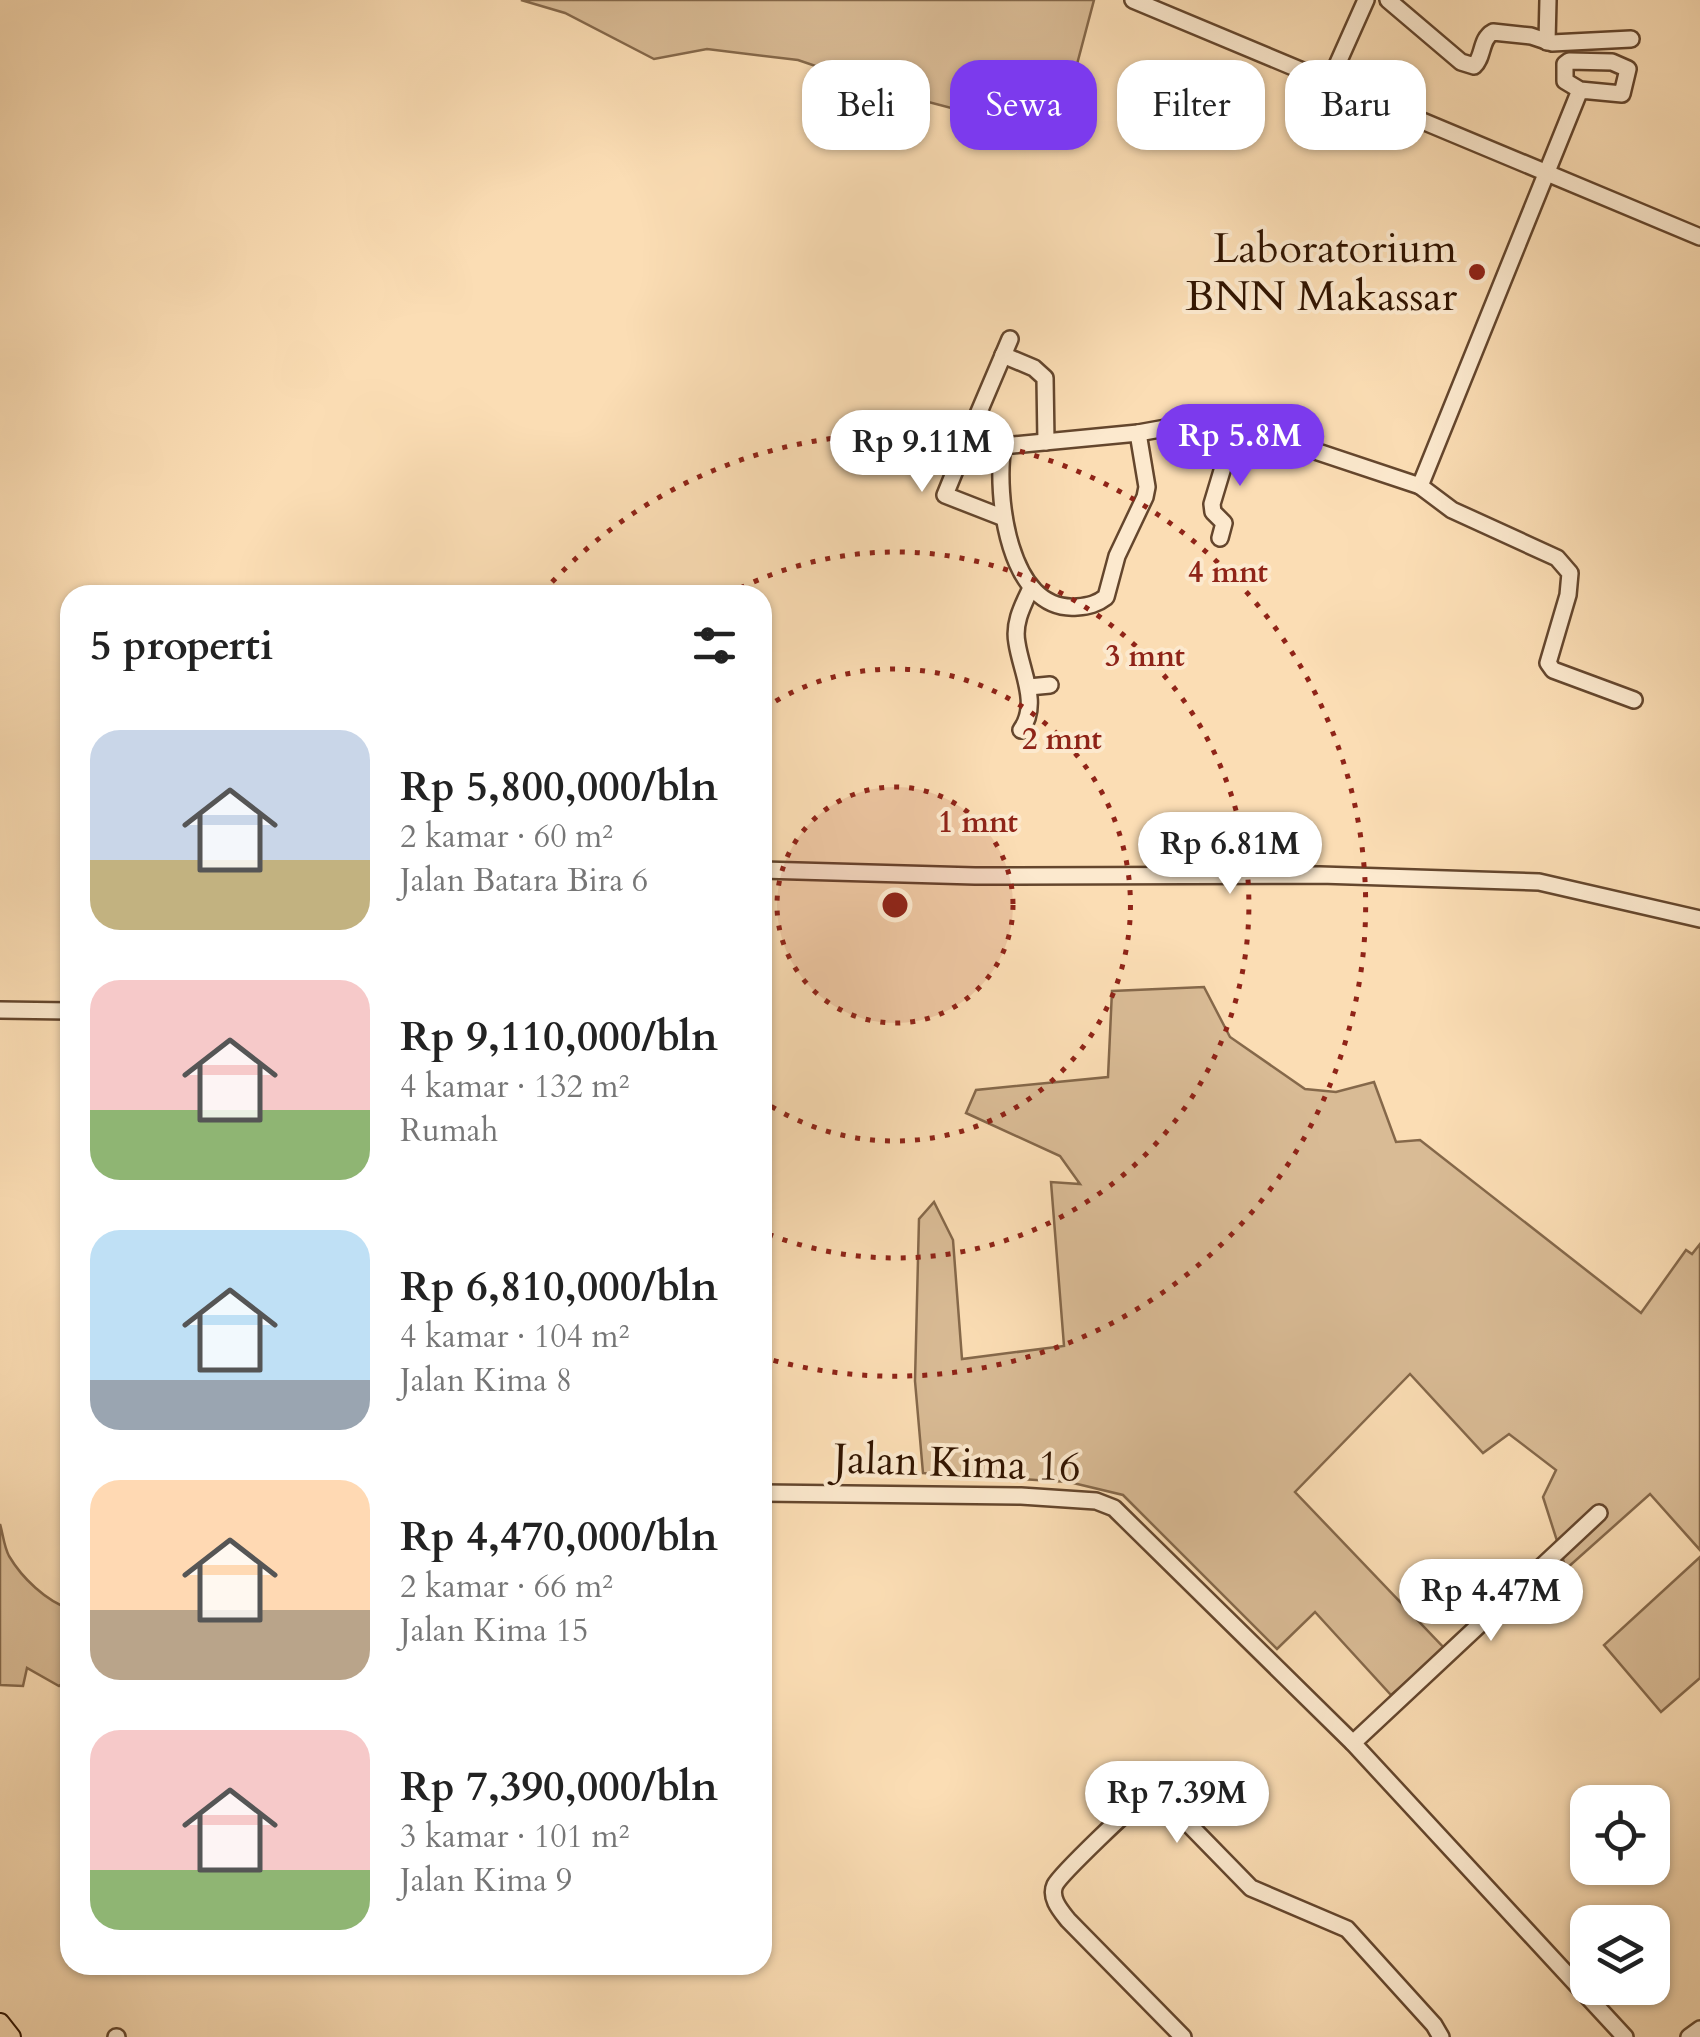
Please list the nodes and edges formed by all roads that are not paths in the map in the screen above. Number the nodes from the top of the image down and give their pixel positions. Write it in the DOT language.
graph roads {
  1 [pos="1133,0"];
  2 [pos="1366,0"];
  3 [pos="1548,0"];
  4 [pos="1397,4"];
  5 [pos="1631,39"];
  6 [pos="1547,42"];
  7 [pos="1340,60"];
  8 [pos="1285,64"];
  9 [pos="1580,90"];
  10 [pos="1426,124"];
  11 [pos="1546,171"];
  12 [pos="1700,237"];
  13 [pos="976,419"];
  14 [pos="1236,424"];
  15 [pos="1138,433"];
  16 [pos="1046,442"];
  17 [pos="1003,446"];
  18 [pos="1420,486"];
  19 [pos="1004,518"];
  20 [pos="1220,538"];
  21 [pos="1032,588"];
  22 [pos="1050,686"];
  23 [pos="1029,687"];
  24 [pos="1634,700"];
  25 [pos="1022,730"];
  26 [pos="772,870"];
  27 [pos="1700,919"];
  28 [pos="0,1010"];
  29 [pos="60,1011"];
  30 [pos="772,1494"];
  31 [pos="1599,1513"];
  32 [pos="1352,1743"];
  33 [pos="0,2023"];
  34 [pos="1700,2029"];
  35 [pos="11,2037"];
  36 [pos="1183,2037"];
  37 [pos="1441,2037"];
  38 [pos="1625,2037"];
  39 [pos="1689,2037"];
  1 -- 8 [label="street"];
  2 -- 7 [label="street"];
  3 -- 6 [label="street"];
  4 -- 6 [label="street"];
  5 -- 6 [label="street"];
  9 -- 11 [label="street"];
  10 -- 11 [label="street"];
  11 -- 12 [label="street"];
  11 -- 18 [label="street"];
  13 -- 16 [label="street"];
  13 -- 17 [label="street"];
  13 -- 19 [label="street"];
  14 -- 15 [label="street"];
  14 -- 18 [label="street"];
  14 -- 20 [label="street"];
  15 -- 16 [label="street"];
  15 -- 21 [label="street"];
  16 -- 17 [label="street"];
  17 -- 19 [label="street"];
  18 -- 24 [label="street"];
  19 -- 21 [label="street"];
  21 -- 23 [label="street"];
  22 -- 23 [label="street"];
  23 -- 25 [label="street"];
  26 -- 27 [label="street"];
  28 -- 29 [label="street"];
  30 -- 32 [label="street, Jalan Kima 16"];
  31 -- 32 [label="street"];
  32 -- 38 [label="street, Jalan Kima 16"];
  33 -- 35 [label="main road"];
  34 -- 39 [label="street"];
  36 -- 37 [label="street"];
}
